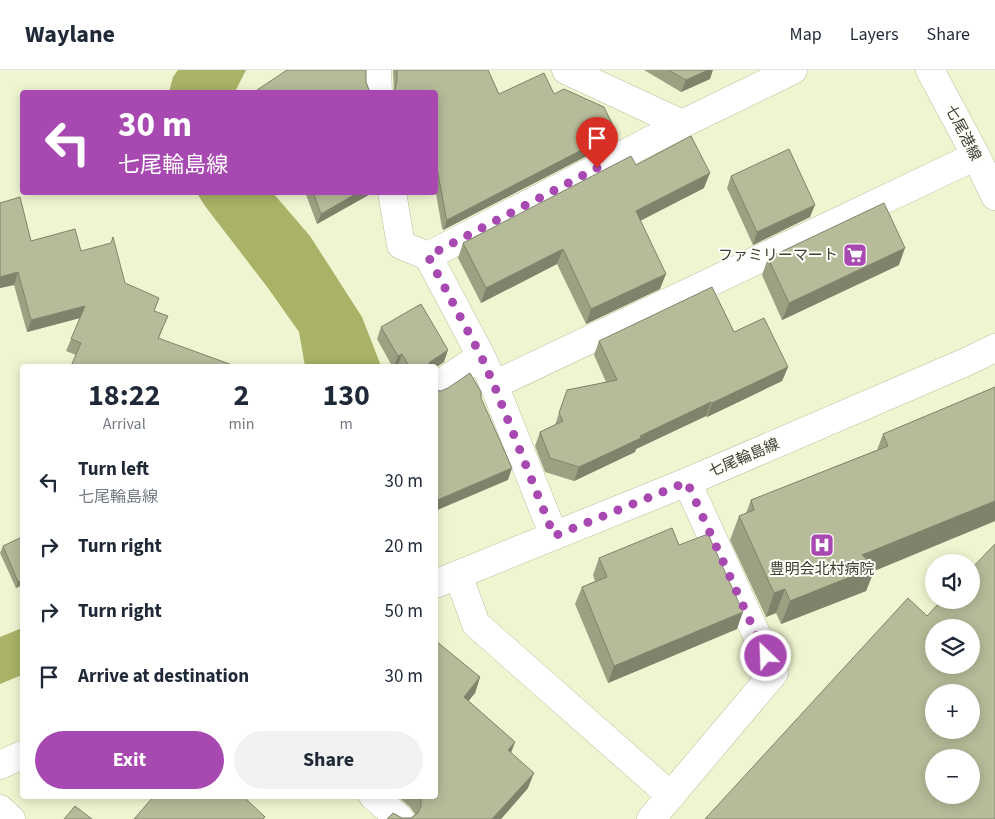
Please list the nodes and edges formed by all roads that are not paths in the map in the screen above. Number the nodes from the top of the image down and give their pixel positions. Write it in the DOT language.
graph roads {
  1 [pos="377,70"];
  2 [pos="566,70"];
  3 [pos="792,70"];
  4 [pos="930,70"];
  5 [pos="378,90"];
  6 [pos="682,124"];
  7 [pos="976,156"];
  8 [pos="393,195"];
  9 [pos="995,196"];
  10 [pos="428,256"];
  11 [pos="995,348"];
  12 [pos="481,356"];
  13 [pos="438,385"];
  14 [pos="494,385"];
  15 [pos="687,482"];
  16 [pos="554,536"];
  17 [pos="446,580"];
  18 [pos="20,757"];
  19 [pos="0,765"];
  20 [pos="671,796"];
  21 [pos="377,799"];
  22 [pos="0,809"];
  23 [pos="11,819"];
  24 [pos="400,819"];
  25 [pos="651,819"];
  1 -- 5 [label="street"];
  2 -- 6 [label="street"];
  3 -- 6 [label="street"];
  4 -- 7 [label="street, 七尾港線"];
  6 -- 10 [label="street"];
  7 -- 9 [label="street, 七尾港線"];
  7 -- 14 [label="street"];
  8 -- 10 [label="street"];
  10 -- 12 [label="street"];
  11 -- 15 [label="street, 七尾輪島線"];
  12 -- 13 [label="street"];
  12 -- 14 [label="street"];
  14 -- 16 [label="street"];
  15 -- 16 [label="street, 七尾輪島線"];
  15 -- 20 [label="street"];
  16 -- 17 [label="street, 七尾輪島線"];
  17 -- 20 [label="street"];
  18 -- 19 [label="street"];
  20 -- 25 [label="street"];
  21 -- 24 [label="street"];
  22 -- 23 [label="street"];
}
